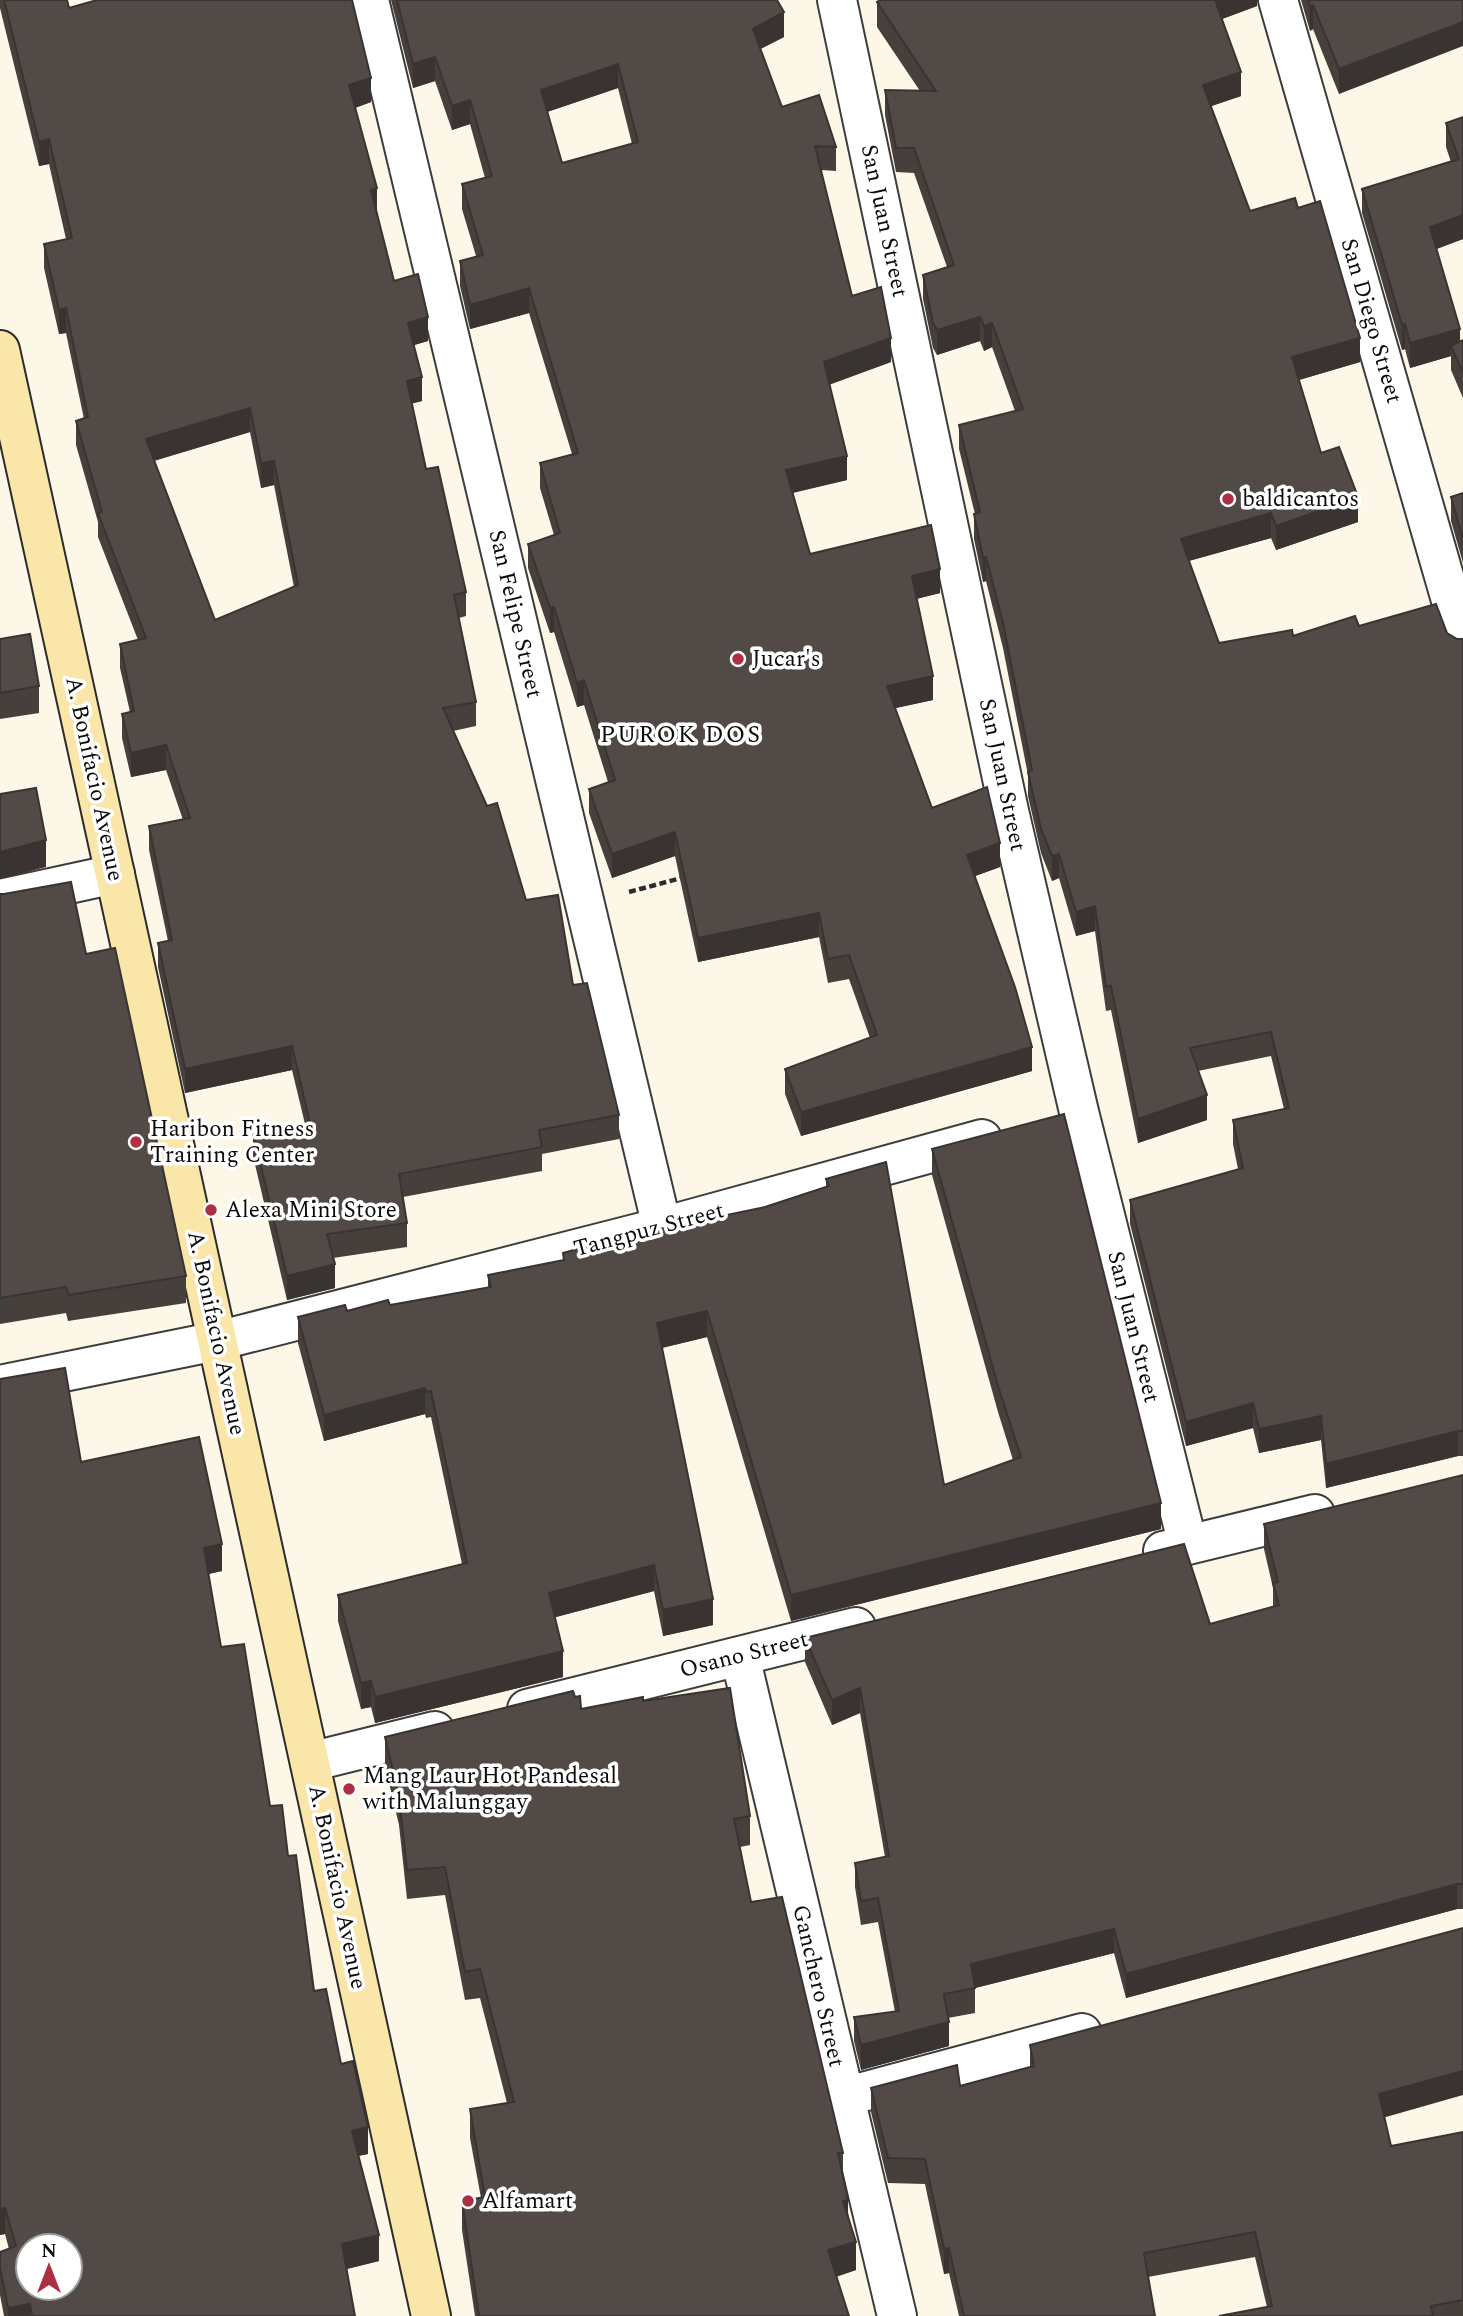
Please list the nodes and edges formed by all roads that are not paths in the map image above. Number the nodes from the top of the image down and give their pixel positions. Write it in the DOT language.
graph roads {
  1 [pos="369,0"];
  2 [pos="837,0"];
  3 [pos="1278,0"];
  4 [pos="0,350"];
  5 [pos="10,442"];
  6 [pos="1463,642"];
  7 [pos="115,874"];
  8 [pos="0,899"];
  9 [pos="1012,1131"];
  10 [pos="662,1227"];
  11 [pos="217,1341"];
  12 [pos="0,1385"];
  13 [pos="1345,1506"];
  14 [pos="1188,1545"];
  15 [pos="1123,1561"];
  16 [pos="889,1619"];
  17 [pos="740,1656"];
  18 [pos="310,1762"];
  19 [pos="1113,2024"];
  20 [pos="844,2097"];
  21 [pos="431,2316"];
  22 [pos="897,2316"];
  1 -- 10 [label="street, San Felipe Street"];
  2 -- 14 [label="street, San Juan Street"];
  3 -- 6 [label="street, San Diego Street"];
  4 -- 5 [label="street, A. Bonifacio Avenue"];
  5 -- 7 [label="street, A. Bonifacio Avenue"];
  7 -- 8 [label="street"];
  7 -- 11 [label="street, A. Bonifacio Avenue"];
  9 -- 10 [label="street, Tangpuz Street"];
  10 -- 11 [label="street, Tangpuz Street"];
  11 -- 12 [label="street, Tangpuz Street"];
  11 -- 18 [label="street, A. Bonifacio Avenue"];
  13 -- 14 [label="street"];
  14 -- 15 [label="street"];
  16 -- 17 [label="street, Osano Street"];
  17 -- 18 [label="street, Osano Street"];
  17 -- 20 [label="street, Ganchero Street"];
  18 -- 21 [label="street, A. Bonifacio Avenue"];
  19 -- 20 [label="street"];
  20 -- 22 [label="street, Ganchero Street"];
}
